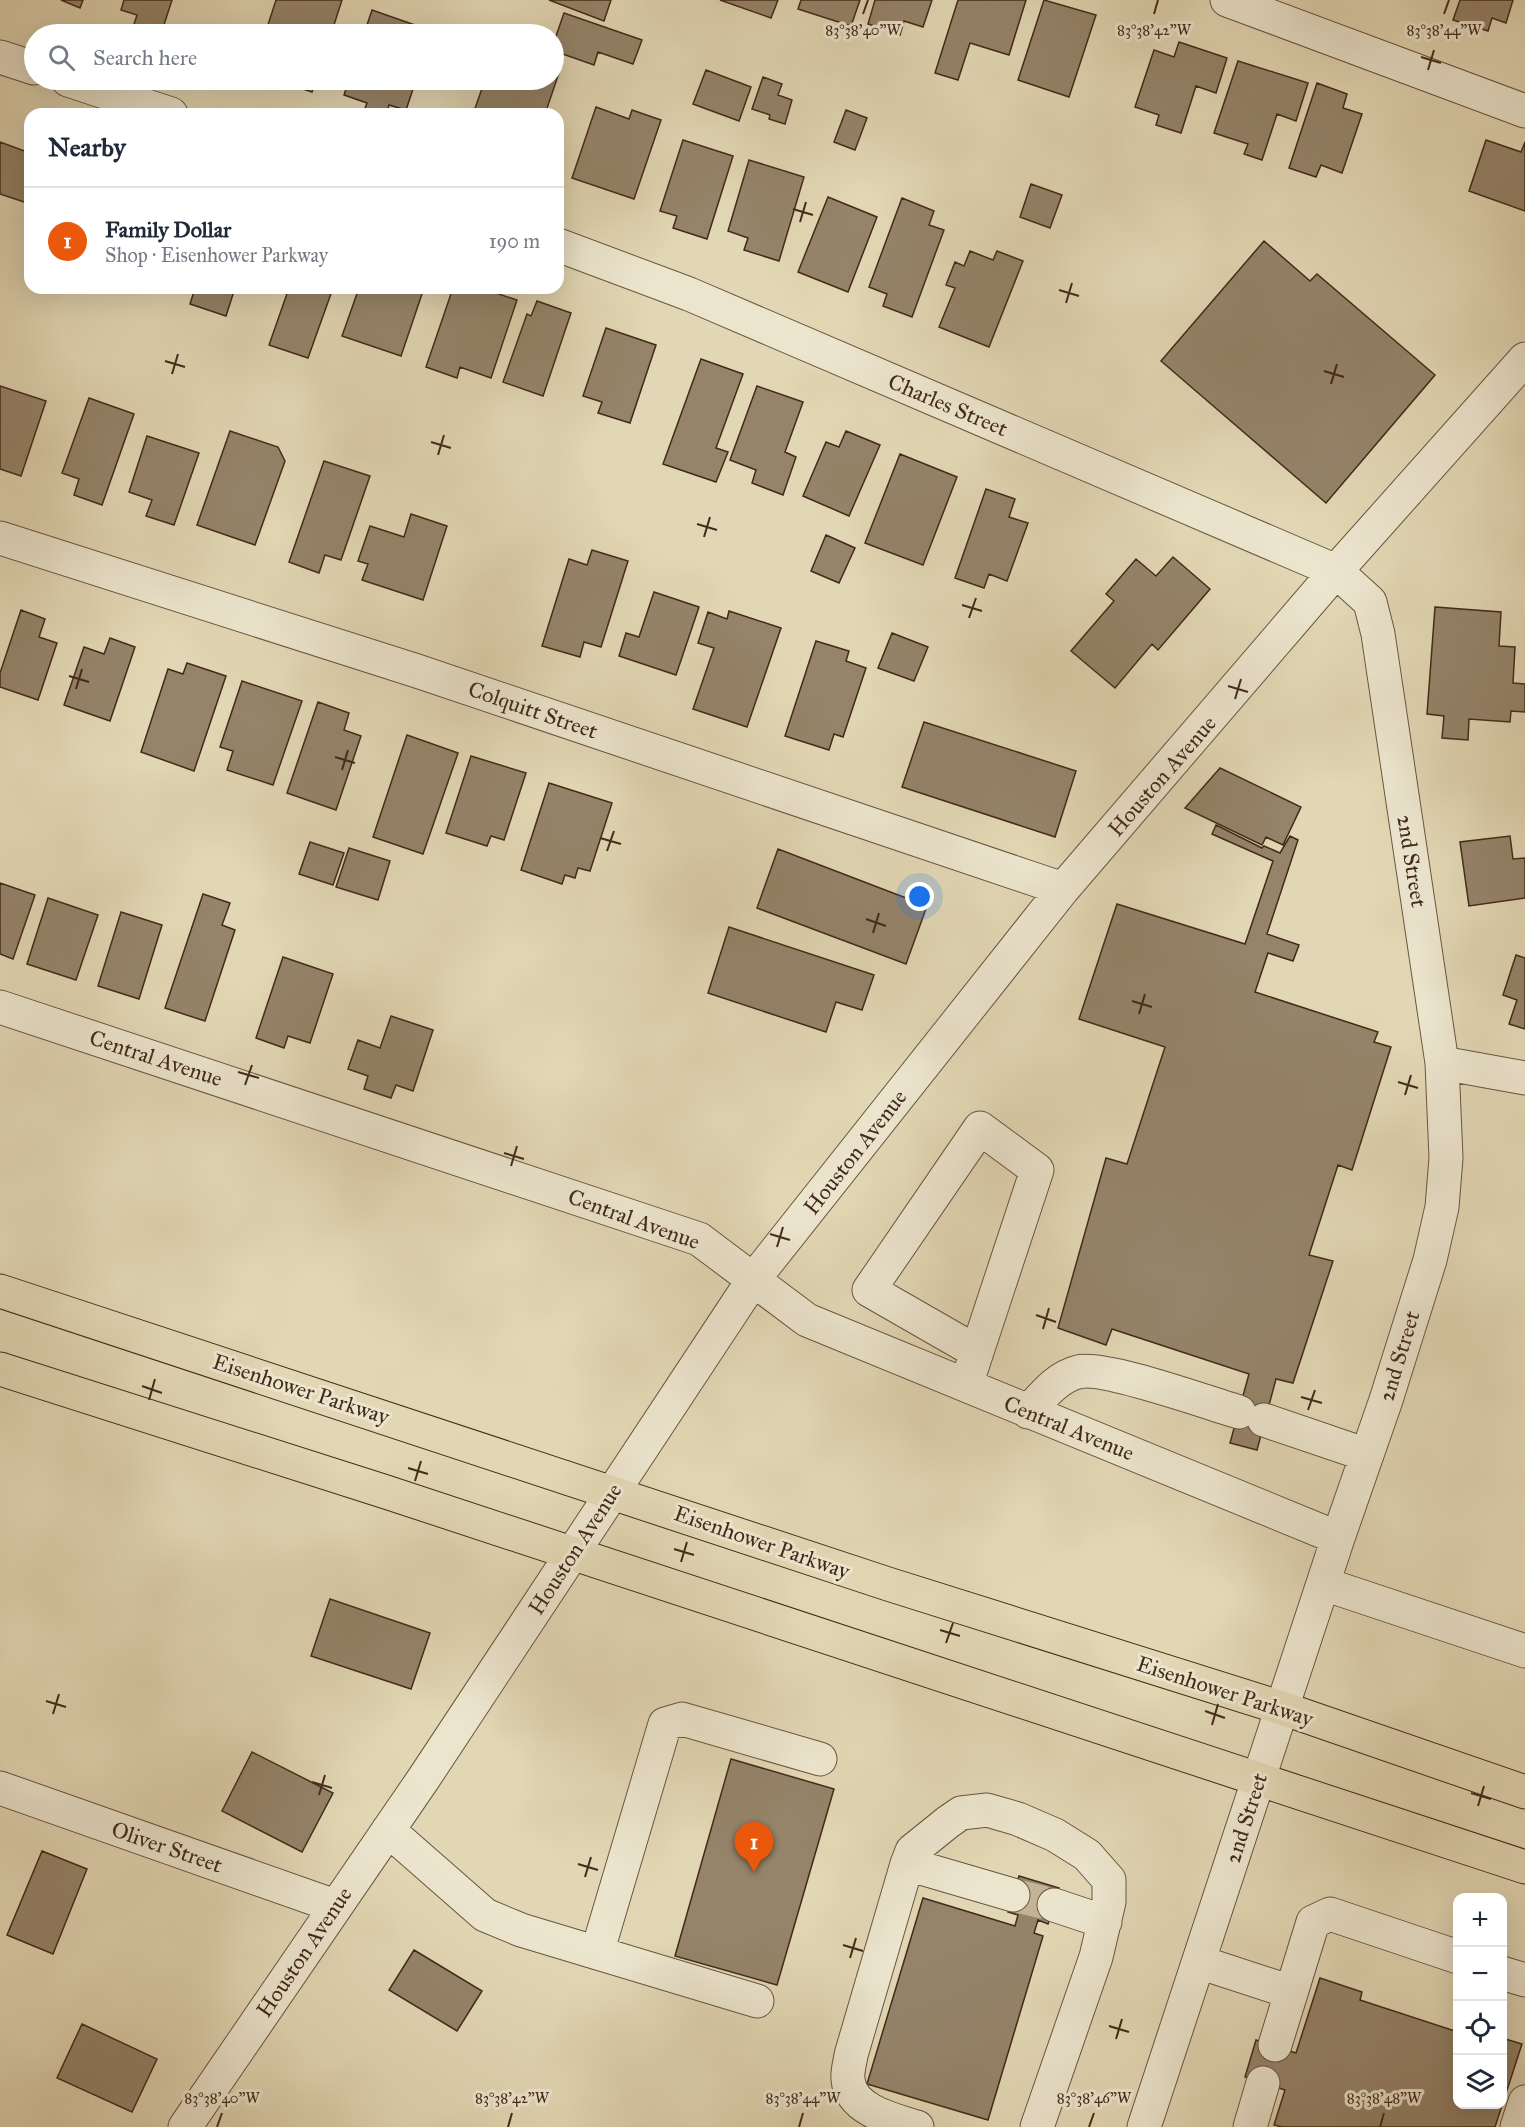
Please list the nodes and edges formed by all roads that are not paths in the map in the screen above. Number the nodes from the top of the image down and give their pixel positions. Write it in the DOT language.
graph roads {
  1 [pos="1227,0"];
  2 [pos="0,57"];
  3 [pos="24,65"];
  4 [pos="98,90"];
  5 [pos="153,108"];
  6 [pos="1525,111"];
  7 [pos="564,247"];
  8 [pos="1525,359"];
  9 [pos="0,538"];
  10 [pos="1336,572"];
  11 [pos="1063,889"];
  12 [pos="0,1006"];
  13 [pos="1442,1063"];
  14 [pos="1525,1078"];
  15 [pos="753,1280"];
  16 [pos="0,1291"];
  17 [pos="977,1352"];
  18 [pos="0,1369"];
  19 [pos="966,1385"];
  20 [pos="1028,1412"];
  21 [pos="1367,1455"];
  22 [pos="612,1492"];
  23 [pos="1338,1538"];
  24 [pos="573,1553"];
  25 [pos="1324,1584"];
  26 [pos="1525,1651"];
  27 [pos="1282,1708"];
  28 [pos="820,1759"];
  29 [pos="1259,1781"];
  30 [pos="0,1788"];
  31 [pos="1525,1792"];
  32 [pos="388,1830"];
  33 [pos="907,1864"];
  34 [pos="1525,1868"];
  35 [pos="1013,1895"];
  36 [pos="1054,1905"];
  37 [pos="335,1906"];
  38 [pos="1105,1922"];
  39 [pos="597,1953"];
  40 [pos="1453,1956"];
  41 [pos="1199,1962"];
  42 [pos="1507,1974"];
  43 [pos="1525,1980"];
  44 [pos="1291,1992"];
  45 [pos="757,2001"];
  46 [pos="1275,2045"];
  47 [pos="1263,2083"];
  48 [pos="1525,2102"];
  49 [pos="185,2127"];
  50 [pos="917,2127"];
  51 [pos="1037,2127"];
  52 [pos="1144,2127"];
  53 [pos="1250,2127"];
  54 [pos="1517,2127"];
  1 -- 6 [label="street"];
  2 -- 3 [label="street"];
  4 -- 5 [label="street"];
  7 -- 10 [label="street, Charles Street"];
  8 -- 10 [label="street, Houston Avenue"];
  9 -- 11 [label="street, Colquitt Street"];
  10 -- 11 [label="street, Houston Avenue"];
  10 -- 13 [label="street, 2nd Street"];
  11 -- 15 [label="street, Houston Avenue"];
  12 -- 15 [label="street, Central Avenue"];
  13 -- 14 [label="street"];
  13 -- 21 [label="street, 2nd Street"];
  15 -- 19 [label="street, Central Avenue"];
  15 -- 22 [label="street, Houston Avenue"];
  16 -- 22 [label="main road, Eisenhower Parkway"];
  17 -- 17 [label="street"];
  17 -- 19 [label="street"];
  18 -- 24 [label="main road"];
  19 -- 20 [label="street, Central Avenue"];
  20 -- 21 [label="street"];
  20 -- 23 [label="street, Central Avenue"];
  21 -- 23 [label="street, 2nd Street"];
  22 -- 24 [label="street, Houston Avenue"];
  22 -- 27 [label="main road, Eisenhower Parkway"];
  23 -- 25 [label="street, 2nd Street"];
  24 -- 29 [label="main road"];
  24 -- 32 [label="street, Houston Avenue"];
  25 -- 26 [label="street"];
  25 -- 27 [label="street, 2nd Street"];
  27 -- 29 [label="street, 2nd Street"];
  27 -- 31 [label="main road, Eisenhower Parkway"];
  28 -- 39 [label="street"];
  29 -- 34 [label="main road"];
  29 -- 41 [label="street, 2nd Street"];
  30 -- 37 [label="street, Oliver Street"];
  32 -- 37 [label="street, Houston Avenue"];
  32 -- 39 [label="street"];
  33 -- 35 [label="street"];
  33 -- 38 [label="street"];
  33 -- 50 [label="street"];
  36 -- 38 [label="street"];
  37 -- 49 [label="street, Houston Avenue"];
  38 -- 51 [label="street"];
  39 -- 45 [label="street"];
  40 -- 44 [label="street"];
  41 -- 44 [label="street"];
  41 -- 52 [label="street, 2nd Street"];
  42 -- 43 [label="street"];
  44 -- 46 [label="street"];
  47 -- 53 [label="street"];
  48 -- 54 [label="street"];
}
